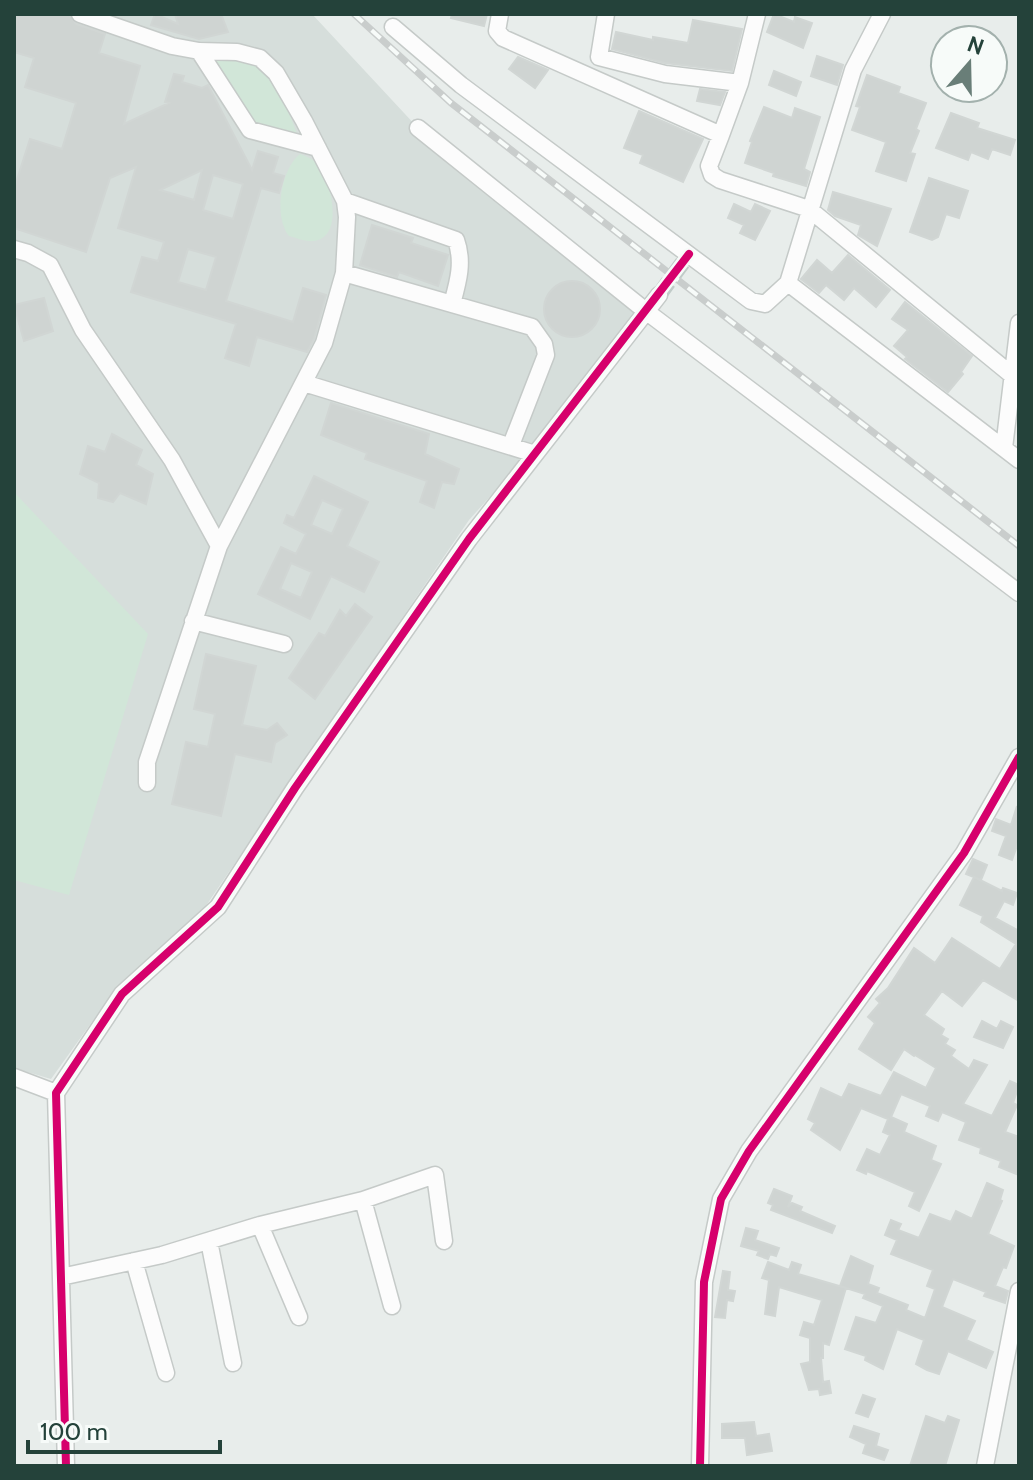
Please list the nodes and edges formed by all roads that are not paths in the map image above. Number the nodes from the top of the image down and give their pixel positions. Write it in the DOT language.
graph roads {
  1 [pos="80,14"];
  2 [pos="500,14"];
  3 [pos="606,14"];
  4 [pos="882,14"];
  5 [pos="752,15"];
  6 [pos="393,27"];
  7 [pos="199,51"];
  8 [pos="740,83"];
  9 [pos="418,128"];
  10 [pos="721,135"];
  11 [pos="318,148"];
  12 [pos="345,201"];
  13 [pos="809,209"];
  14 [pos="14,249"];
  15 [pos="344,273"];
  16 [pos="788,283"];
  17 [pos="659,295"];
  18 [pos="452,304"];
  19 [pos="647,312"];
  20 [pos="1019,323"];
  21 [pos="1013,376"];
  22 [pos="304,383"];
  23 [pos="511,445"];
  24 [pos="1004,448"];
  25 [pos="535,454"];
  26 [pos="1019,460"];
  27 [pos="219,546"];
  28 [pos="1019,593"];
  29 [pos="193,621"];
  30 [pos="284,644"];
  31 [pos="1019,757"];
  32 [pos="147,783"];
  33 [pos="14,1077"];
  34 [pos="56,1093"];
  35 [pos="363,1200"];
  36 [pos="260,1225"];
  37 [pos="209,1241"];
  38 [pos="444,1241"];
  39 [pos="134,1261"];
  40 [pos="61,1277"];
  41 [pos="1019,1291"];
  42 [pos="392,1306"];
  43 [pos="299,1317"];
  44 [pos="233,1363"];
  45 [pos="166,1373"];
  46 [pos="66,1466"];
  47 [pos="700,1466"];
  48 [pos="985,1466"];
  1 -- 7 [label="street"];
  2 -- 10 [label="street"];
  3 -- 8 [label="street"];
  4 -- 13 [label="street"];
  5 -- 8 [label="street"];
  6 -- 16 [label="street"];
  7 -- 11 [label="street"];
  7 -- 11 [label="street"];
  8 -- 10 [label="street"];
  9 -- 19 [label="street"];
  10 -- 13 [label="street"];
  11 -- 12 [label="street"];
  12 -- 15 [label="street"];
  12 -- 18 [label="street"];
  13 -- 16 [label="street"];
  13 -- 21 [label="street"];
  14 -- 27 [label="street"];
  15 -- 18 [label="street"];
  15 -- 22 [label="street"];
  16 -- 24 [label="street"];
  17 -- 19 [label="street"];
  18 -- 23 [label="street"];
  19 -- 25 [label="street"];
  19 -- 28 [label="street"];
  20 -- 21 [label="street"];
  21 -- 24 [label="street"];
  22 -- 23 [label="street"];
  22 -- 27 [label="street"];
  23 -- 25 [label="street"];
  24 -- 26 [label="street"];
  25 -- 34 [label="street"];
  27 -- 29 [label="street"];
  29 -- 30 [label="street"];
  29 -- 32 [label="street"];
  31 -- 47 [label="street"];
  33 -- 34 [label="street"];
  34 -- 40 [label="street"];
  35 -- 36 [label="street"];
  35 -- 38 [label="street"];
  35 -- 42 [label="street"];
  36 -- 37 [label="street"];
  36 -- 43 [label="street"];
  37 -- 39 [label="street"];
  37 -- 44 [label="street"];
  39 -- 40 [label="street"];
  39 -- 45 [label="street"];
  40 -- 46 [label="street"];
  41 -- 48 [label="street"];
}
